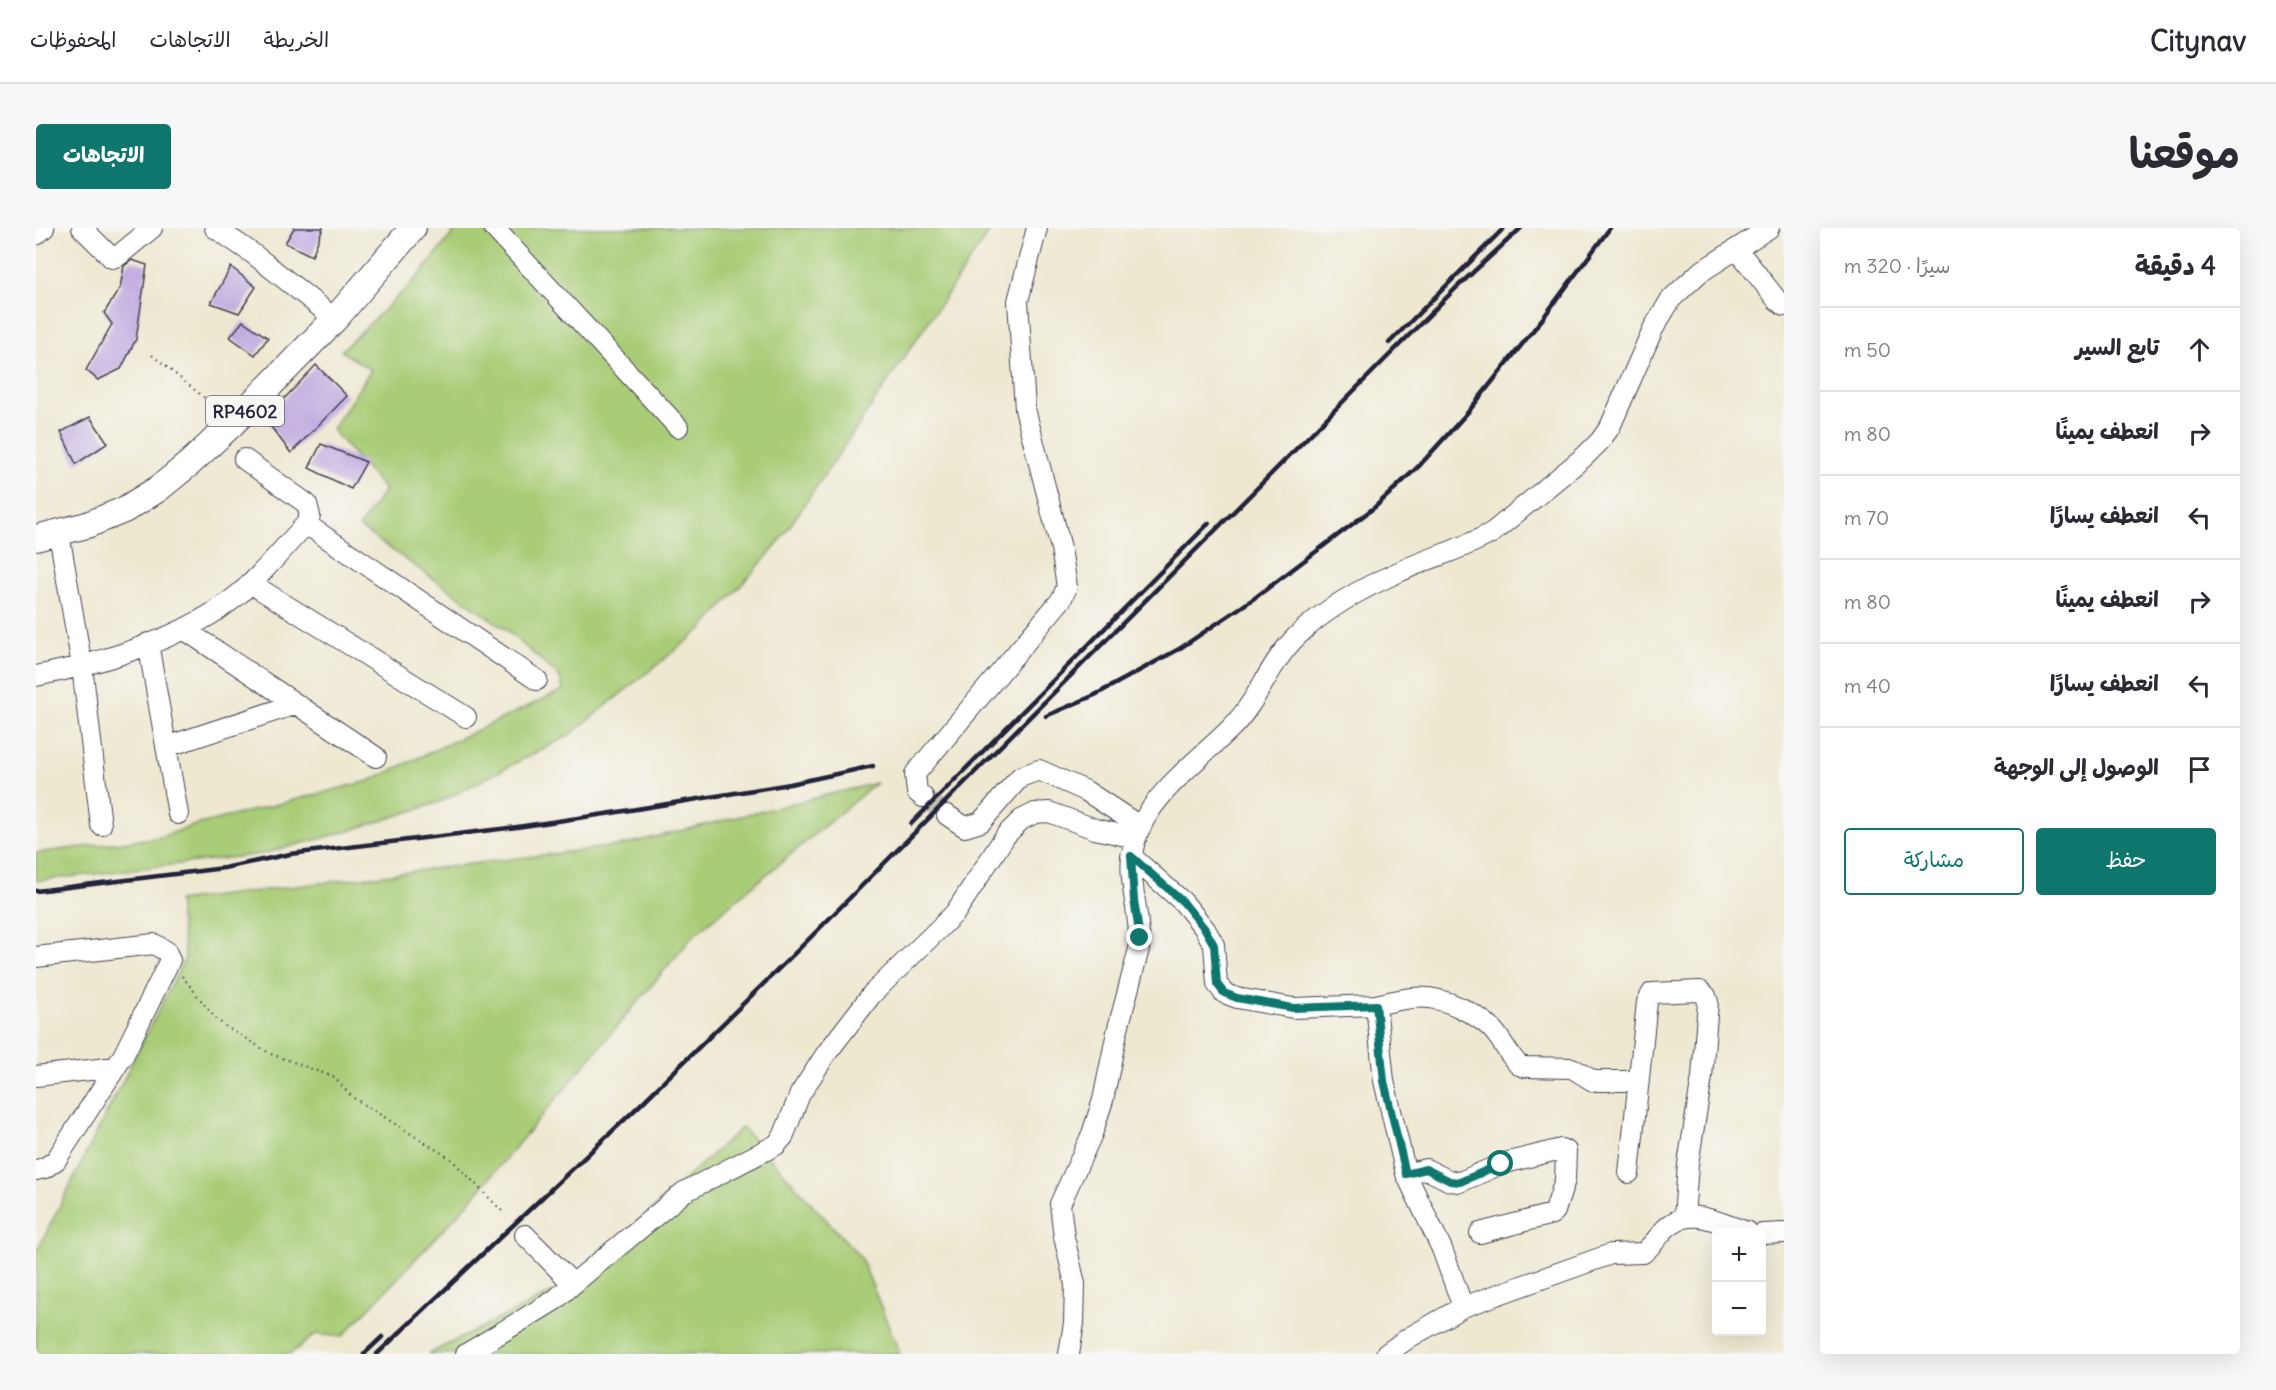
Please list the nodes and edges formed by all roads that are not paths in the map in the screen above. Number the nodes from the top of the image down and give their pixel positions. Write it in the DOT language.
graph roads {
  1 [pos="44,228"];
  2 [pos="82,228"];
  3 [pos="152,228"];
  4 [pos="215,228"];
  5 [pos="494,228"];
  6 [pos="1037,228"];
  7 [pos="1769,228"];
  8 [pos="408,230"];
  9 [pos="36,235"];
  10 [pos="1737,249"];
  11 [pos="1784,306"];
  12 [pos="335,319"];
  13 [pos="678,427"];
  14 [pos="244,459"];
  15 [pos="306,524"];
  16 [pos="47,536"];
  17 [pos="250,583"];
  18 [pos="185,630"];
  19 [pos="148,643"];
  20 [pos="82,666"];
  21 [pos="36,676"];
  22 [pos="537,680"];
  23 [pos="296,704"];
  24 [pos="466,717"];
  25 [pos="166,747"];
  26 [pos="376,757"];
  27 [pos="923,797"];
  28 [pos="178,814"];
  29 [pos="947,815"];
  30 [pos="101,825"];
  31 [pos="1136,840"];
  32 [pos="36,957"];
  33 [pos="1376,1005"];
  34 [pos="116,1066"];
  35 [pos="36,1076"];
  36 [pos="1639,1081"];
  37 [pos="36,1170"];
  38 [pos="1629,1173"];
  39 [pos="1406,1174"];
  40 [pos="1684,1218"];
  41 [pos="1736,1228"];
  42 [pos="1480,1233"];
  43 [pos="1784,1233"];
  44 [pos="1766,1234"];
  45 [pos="525,1235"];
  46 [pos="573,1284"];
  47 [pos="1463,1307"];
  48 [pos="466,1354"];
  49 [pos="1068,1354"];
  50 [pos="1386,1354"];
  1 -- 9 [label="street"];
  2 -- 3 [label="street"];
  4 -- 12 [label="street"];
  5 -- 13 [label="street"];
  6 -- 27 [label="street"];
  7 -- 10 [label="street"];
  8 -- 12 [label="main road, RP4602"];
  10 -- 11 [label="street"];
  10 -- 31 [label="street"];
  12 -- 16 [label="main road, RP4602"];
  14 -- 15 [label="street"];
  15 -- 17 [label="street"];
  15 -- 22 [label="street"];
  16 -- 20 [label="street"];
  17 -- 18 [label="street"];
  17 -- 24 [label="street"];
  18 -- 19 [label="street"];
  18 -- 23 [label="street"];
  19 -- 20 [label="street"];
  19 -- 25 [label="street"];
  20 -- 21 [label="street"];
  20 -- 30 [label="street"];
  23 -- 25 [label="street"];
  23 -- 26 [label="street"];
  25 -- 28 [label="street"];
  29 -- 31 [label="street"];
  31 -- 33 [label="street"];
  31 -- 46 [label="street"];
  31 -- 49 [label="street"];
  32 -- 34 [label="street"];
  33 -- 36 [label="street"];
  33 -- 39 [label="street"];
  34 -- 35 [label="street"];
  34 -- 37 [label="street"];
  36 -- 38 [label="street"];
  36 -- 40 [label="street"];
  39 -- 42 [label="street"];
  39 -- 47 [label="street"];
  40 -- 41 [label="street"];
  40 -- 47 [label="street"];
  43 -- 44 [label="street"];
  45 -- 46 [label="street"];
  46 -- 48 [label="street"];
  47 -- 50 [label="street"];
}
